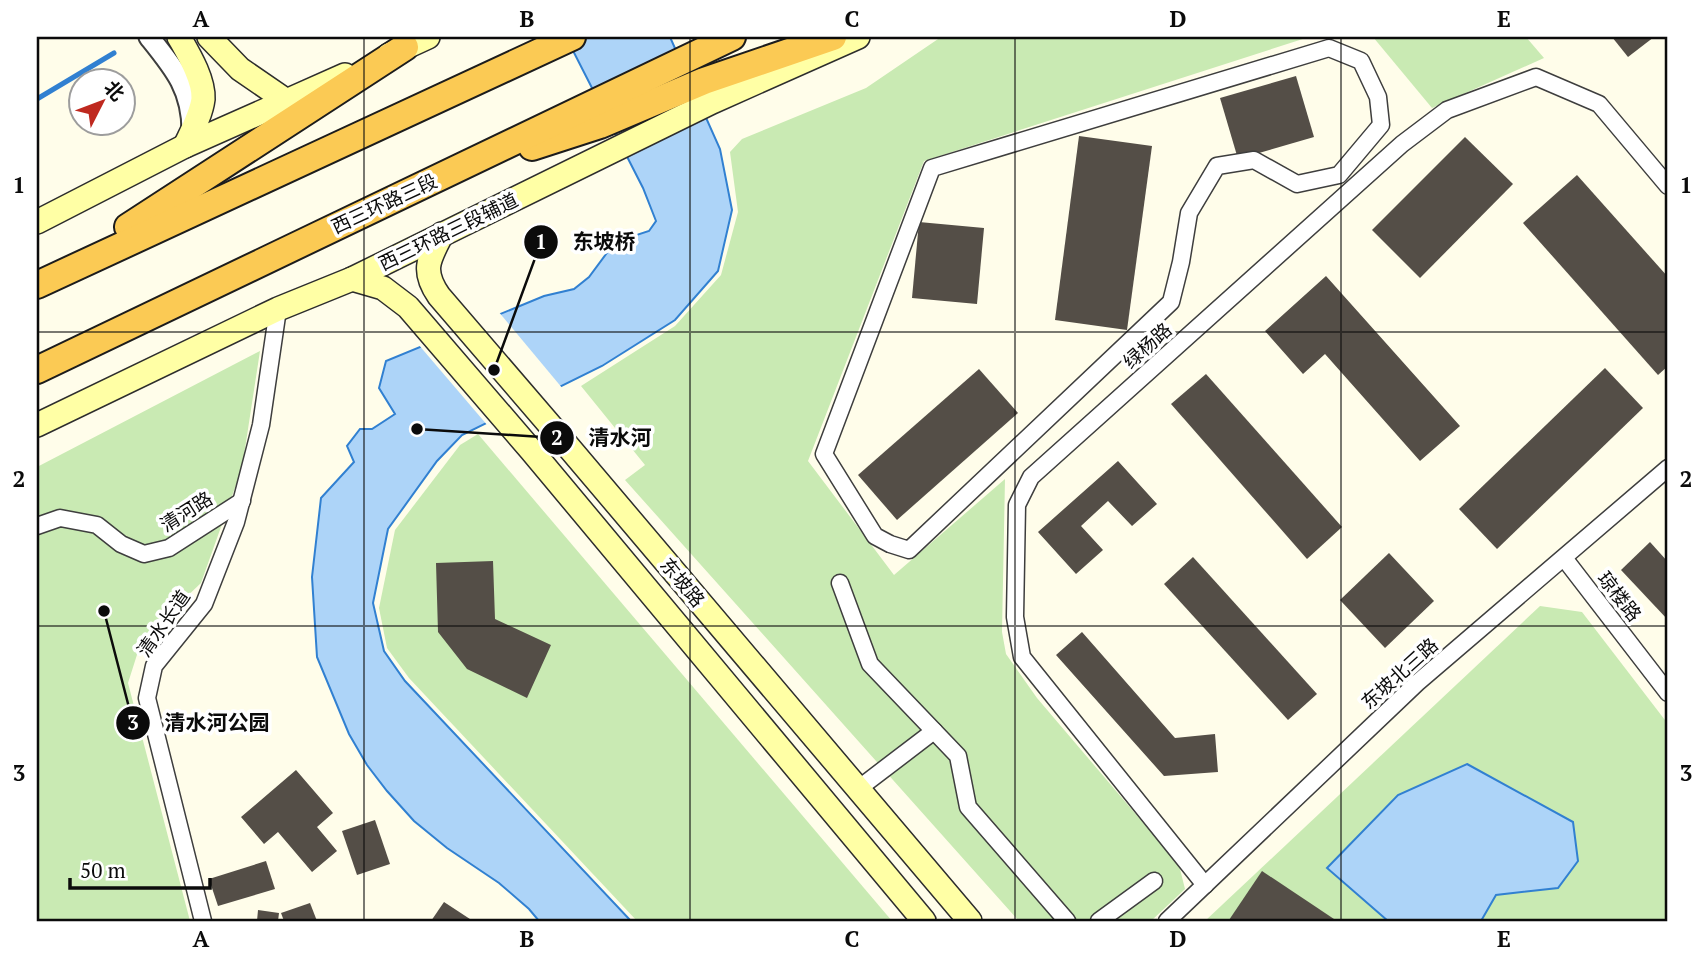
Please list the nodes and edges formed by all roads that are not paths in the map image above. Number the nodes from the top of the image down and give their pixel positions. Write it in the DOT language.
graph roads {
  1 [pos="149,37"];
  2 [pos="179,37"];
  3 [pos="209,37"];
  4 [pos="732,37"];
  5 [pos="833,37"];
  6 [pos="858,37"];
  7 [pos="565,40"];
  8 [pos="416,42"];
  9 [pos="708,91"];
  10 [pos="288,102"];
  11 [pos="594,115"];
  12 [pos="1381,125"];
  13 [pos="189,139"];
  14 [pos="1402,144"];
  15 [pos="1668,186"];
  16 [pos="37,222"];
  17 [pos="442,234"];
  18 [pos="352,279"];
  19 [pos="43,281"];
  20 [pos="439,296"];
  21 [pos="278,309"];
  22 [pos="420,322"];
  23 [pos="37,369"];
  24 [pos="67,410"];
  25 [pos="37,425"];
  26 [pos="37,436"];
  27 [pos="1668,468"];
  28 [pos="242,501"];
  29 [pos="37,526"];
  30 [pos="1564,558"];
  31 [pos="840,583"];
  32 [pos="1668,693"];
  33 [pos="934,731"];
  34 [pos="858,789"];
  35 [pos="1154,881"];
  36 [pos="1205,885"];
  37 [pos="203,921"];
  38 [pos="924,921"];
  39 [pos="970,921"];
  40 [pos="1068,921"];
  41 [pos="1099,921"];
  42 [pos="1167,921"];
  1 -- 13 [label="street"];
  2 -- 13 [label="main road"];
  3 -- 10 [label="main road"];
  4 -- 11 [label="highway, 西三环路三段"];
  5 -- 9 [label="highway"];
  6 -- 9 [label="main road, 西三环路三段辅道"];
  7 -- 19 [label="highway"];
  8 -- 10 [label="main road"];
  8 -- 19 [label="highway"];
  9 -- 11 [label="highway"];
  9 -- 17 [label="main road, 西三环路三段辅道"];
  10 -- 13 [label="main road"];
  11 -- 23 [label="highway, 西三环路三段"];
  12 -- 12 [label="street"];
  12 -- 14 [label="street"];
  13 -- 16 [label="main road"];
  14 -- 15 [label="street, 绿杨路"];
  14 -- 36 [label="street, 绿杨路"];
  17 -- 18 [label="main road, 西三环路三段辅道"];
  17 -- 20 [label="main road, 东坡路"];
  18 -- 21 [label="main road, 西三环路三段辅道"];
  18 -- 22 [label="main road, 东坡路"];
  20 -- 22 [label="main road"];
  20 -- 34 [label="main road, 东坡路"];
  21 -- 24 [label="main road, 西三环路三段辅道"];
  21 -- 28 [label="street, 清水长道"];
  22 -- 38 [label="main road, 东坡路"];
  24 -- 25 [label="main road, 西三环路三段辅道"];
  24 -- 26 [label="main road"];
  27 -- 30 [label="street, 东坡北三路"];
  28 -- 29 [label="street, 清河路"];
  28 -- 37 [label="street, 清水长道"];
  30 -- 32 [label="street, 琼楼路"];
  30 -- 36 [label="street, 东坡北三路"];
  31 -- 33 [label="street"];
  33 -- 34 [label="street"];
  33 -- 40 [label="street"];
  34 -- 39 [label="main road, 东坡路"];
  35 -- 41 [label="street"];
  36 -- 42 [label="street, 东坡北三路"];
}
